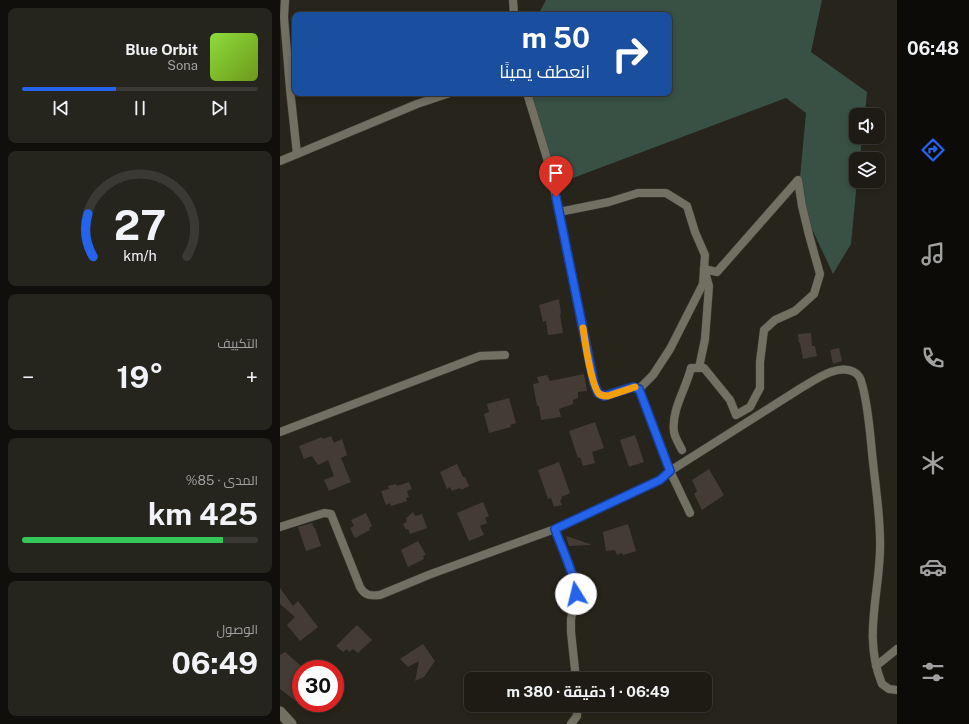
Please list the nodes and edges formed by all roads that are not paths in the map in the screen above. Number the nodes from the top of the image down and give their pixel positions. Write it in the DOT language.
graph roads {
  1 [pos="285,0"];
  2 [pos="513,0"];
  3 [pos="514,12"];
  4 [pos="441,96"];
  5 [pos="528,96"];
  6 [pos="297,154"];
  7 [pos="280,161"];
  8 [pos="559,212"];
  9 [pos="704,269"];
  10 [pos="506,355"];
  11 [pos="699,368"];
  12 [pos="639,389"];
  13 [pos="280,432"];
  14 [pos="682,450"];
  15 [pos="670,471"];
  16 [pos="690,512"];
  17 [pos="280,527"];
  18 [pos="555,529"];
  19 [pos="897,649"];
  20 [pos="876,666"];
  21 [pos="575,672"];
  22 [pos="897,690"];
  23 [pos="280,712"];
  24 [pos="577,712"];
  25 [pos="291,724"];
  26 [pos="571,724"];
  1 -- 6 [label="street"];
  2 -- 3 [label="street"];
  4 -- 6 [label="street"];
  5 -- 8 [label="street"];
  6 -- 7 [label="street"];
  8 -- 9 [label="street"];
  8 -- 12 [label="street"];
  9 -- 11 [label="street"];
  9 -- 11 [label="street"];
  9 -- 12 [label="street"];
  10 -- 13 [label="street"];
  11 -- 14 [label="street"];
  12 -- 15 [label="street"];
  15 -- 16 [label="street"];
  15 -- 18 [label="street"];
  15 -- 20 [label="street"];
  17 -- 18 [label="street"];
  18 -- 21 [label="street"];
  19 -- 20 [label="street"];
  20 -- 22 [label="street"];
  23 -- 25 [label="main road"];
  24 -- 26 [label="street"];
}
